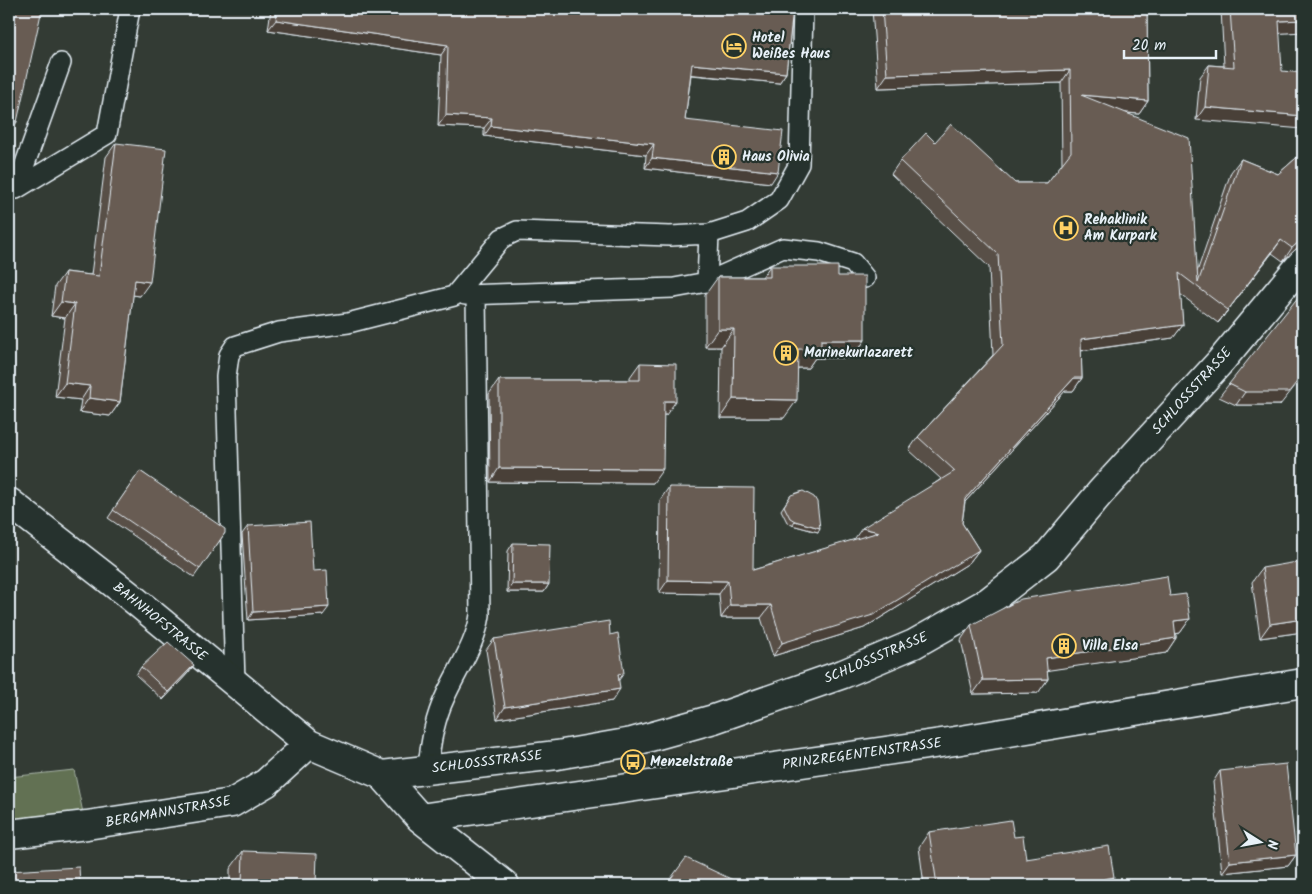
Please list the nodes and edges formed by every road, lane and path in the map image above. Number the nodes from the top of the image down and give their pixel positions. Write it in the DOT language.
graph roads {
  1 [pos="130,9"];
  2 [pos="803,9"];
  3 [pos="61,64"];
  4 [pos="13,189"];
  5 [pos="709,234"];
  6 [pos="1303,262"];
  7 [pos="865,278"];
  8 [pos="707,282"];
  9 [pos="476,295"];
  10 [pos="454,296"];
  11 [pos="9,502"];
  12 [pos="234,683"];
  13 [pos="1303,683"];
  14 [pos="309,744"];
  15 [pos="428,769"];
  16 [pos="382,775"];
  17 [pos="420,818"];
  18 [pos="9,834"];
  19 [pos="504,885"];
  1 -- 4 [label="lane"];
  2 -- 5 [label="lane"];
  3 -- 4 [label="lane"];
  5 -- 8 [label="lane"];
  5 -- 10 [label="lane"];
  6 -- 15 [label="street, SCHLOSSSTRASSE"];
  7 -- 8 [label="lane"];
  8 -- 9 [label="lane"];
  9 -- 10 [label="lane"];
  9 -- 15 [label="lane"];
  10 -- 12 [label="lane"];
  11 -- 12 [label="street, BAHNHOFSTRASSE"];
  12 -- 14 [label="street, BAHNHOFSTRASSE"];
  13 -- 17 [label="street, PRINZREGENTENSTRASSE"];
  14 -- 16 [label="street"];
  14 -- 18 [label="street, BERGMANNSTRASSE"];
  15 -- 16 [label="street, SCHLOSSSTRASSE"];
  16 -- 17 [label="street"];
  17 -- 19 [label="street"];
}
